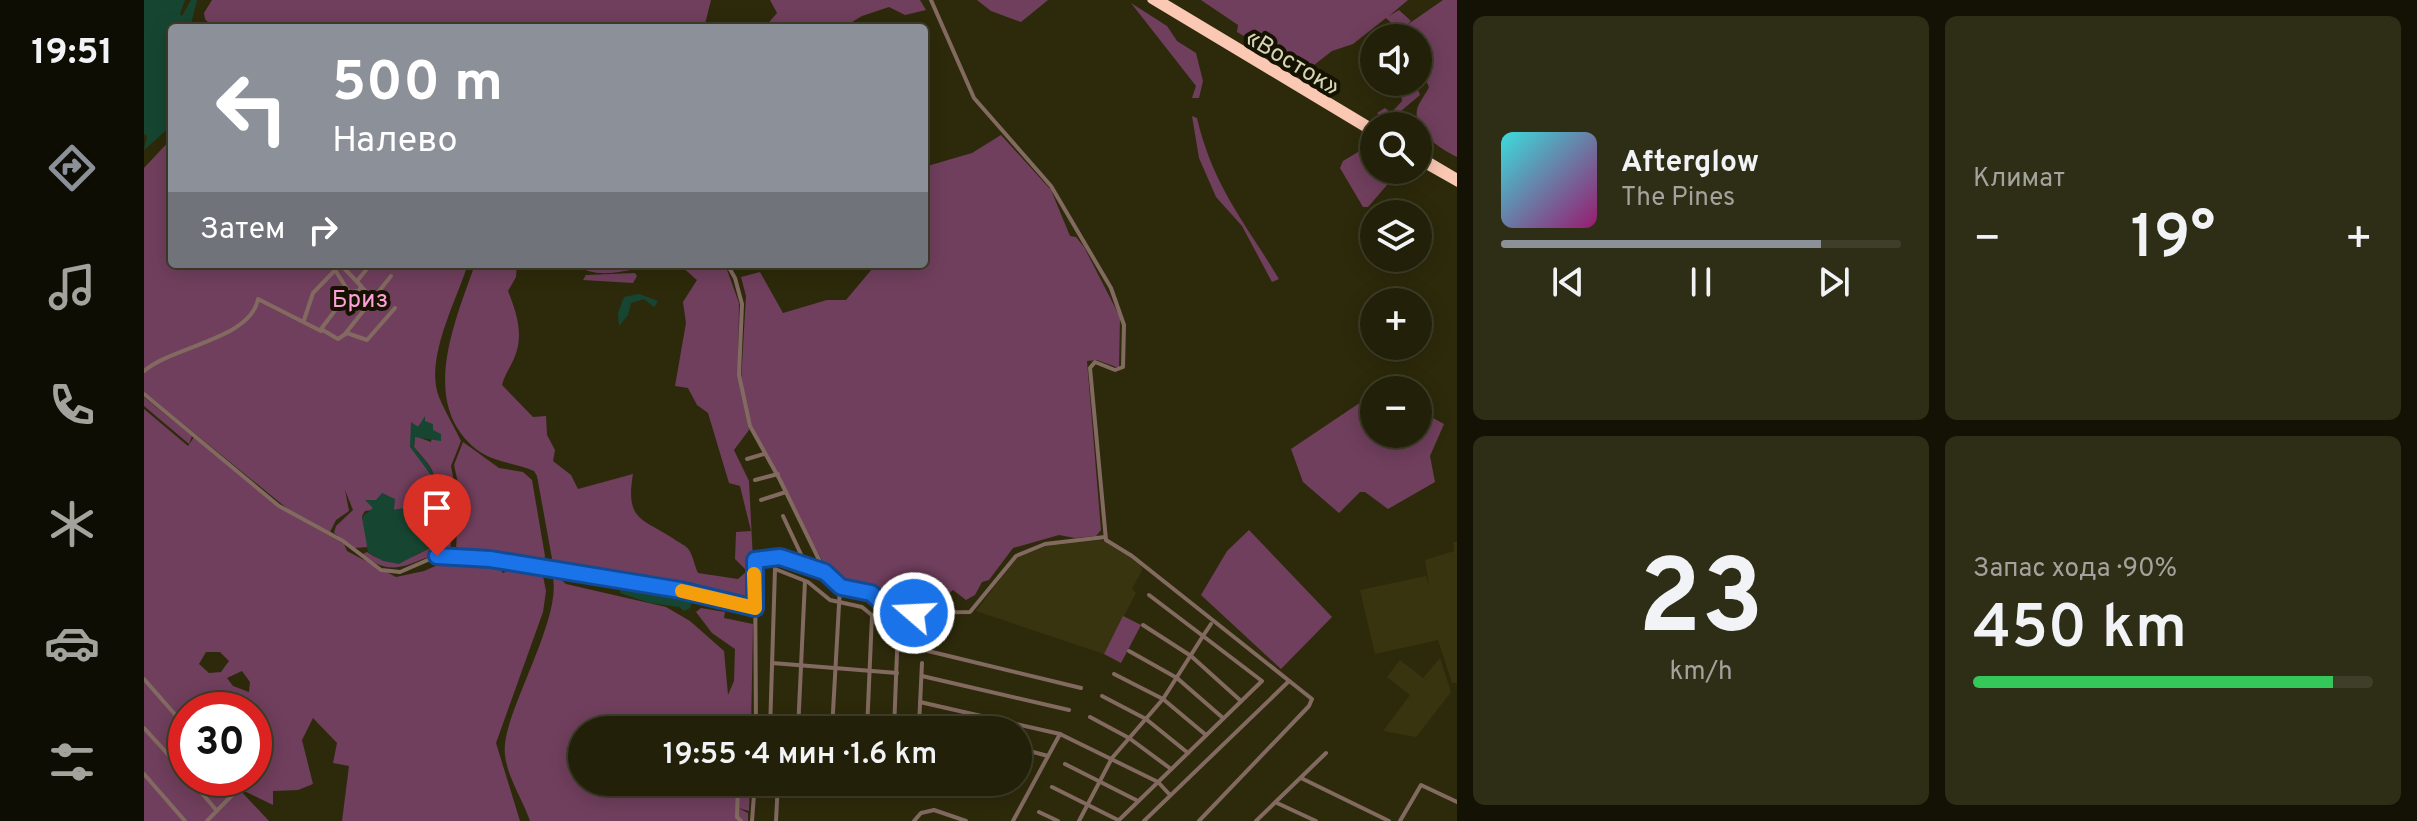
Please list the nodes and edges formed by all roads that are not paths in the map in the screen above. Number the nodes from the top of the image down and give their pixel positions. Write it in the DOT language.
graph roads {
  1 [pos="931,0"];
  2 [pos="1151,0"];
  3 [pos="1161,0"];
  4 [pos="1360,120"];
  5 [pos="1360,126"];
  6 [pos="1432,162"];
  7 [pos="1432,169"];
  8 [pos="1457,177"];
  9 [pos="1457,183"];
  10 [pos="345,268"];
  11 [pos="369,268"];
  12 [pos="729,268"];
  13 [pos="335,270"];
  14 [pos="391,276"];
  15 [pos="359,284"];
  16 [pos="349,292"];
  17 [pos="373,299"];
  18 [pos="395,308"];
  19 [pos="303,321"];
  20 [pos="321,331"];
  21 [pos="345,334"];
  22 [pos="144,371"];
  23 [pos="144,394"];
  24 [pos="764,454"];
  25 [pos="747,459"];
  26 [pos="778,474"];
  27 [pos="755,480"];
  28 [pos="786,492"];
  29 [pos="761,500"];
  30 [pos="783,516"];
  31 [pos="1105,537"];
  32 [pos="806,565"];
  33 [pos="825,572"];
  34 [pos="805,581"];
  35 [pos="840,587"];
  36 [pos="1149,595"];
  37 [pos="838,601"];
  38 [pos="755,608"];
  39 [pos="872,615"];
  40 [pos="1211,624"];
  41 [pos="1143,625"];
  42 [pos="1203,636"];
  43 [pos="928,651"];
  44 [pos="1129,651"];
  45 [pos="1191,656"];
  46 [pos="771,663"];
  47 [pos="922,663"];
  48 [pos="801,665"];
  49 [pos="835,668"];
  50 [pos="870,671"];
  51 [pos="897,673"];
  52 [pos="1114,674"];
  53 [pos="922,676"];
  54 [pos="1177,678"];
  55 [pos="144,679"];
  56 [pos="1288,682"];
  57 [pos="1081,688"];
  58 [pos="1102,696"];
  59 [pos="1163,699"];
  60 [pos="1241,701"];
  61 [pos="920,702"];
  62 [pos="168,706"];
  63 [pos="1069,710"];
  64 [pos="756,716"];
  65 [pos="770,716"];
  66 [pos="799,716"];
  67 [pos="833,716"];
  68 [pos="868,716"];
  69 [pos="895,716"];
  70 [pos="919,716"];
  71 [pos="1090,717"];
  72 [pos="1223,718"];
  73 [pos="1146,719"];
  74 [pos="144,728"];
  75 [pos="1060,734"];
  76 [pos="1206,735"];
  77 [pos="1129,738"];
  78 [pos="1032,752"];
  79 [pos="1188,753"];
  80 [pos="1326,753"];
  81 [pos="168,754"];
  82 [pos="1048,756"];
  83 [pos="1112,758"];
  84 [pos="1065,764"];
  85 [pos="1171,769"];
  86 [pos="144,774"];
  87 [pos="1301,778"];
  88 [pos="1100,781"];
  89 [pos="1158,782"];
  90 [pos="1052,787"];
  91 [pos="1170,795"];
  92 [pos="205,796"];
  93 [pos="231,796"];
  94 [pos="738,796"];
  95 [pos="754,796"];
  96 [pos="777,796"];
  97 [pos="1139,801"];
  98 [pos="1457,802"];
  99 [pos="1277,803"];
  100 [pos="1088,804"];
  101 [pos="217,811"];
  102 [pos="1039,812"];
  103 [pos="185,821"];
  104 [pos="207,821"];
  105 [pos="741,821"];
  106 [pos="752,821"];
  107 [pos="776,821"];
  108 [pos="914,821"];
  109 [pos="966,821"];
  110 [pos="1013,821"];
  111 [pos="1058,821"];
  112 [pos="1079,821"];
  113 [pos="1119,821"];
  114 [pos="1144,821"];
  115 [pos="1199,821"];
  116 [pos="1256,821"];
  117 [pos="1316,821"];
  118 [pos="1389,821"];
  119 [pos="1400,821"];
  1 -- 31 [label="street"];
  2 -- 5 [label="highway, «Восток»"];
  3 -- 4 [label="highway, «Восток»"];
  6 -- 8 [label="highway"];
  7 -- 9 [label="highway"];
  10 -- 15 [label="street"];
  11 -- 15 [label="street"];
  12 -- 24 [label="street"];
  13 -- 16 [label="street"];
  13 -- 19 [label="street"];
  14 -- 17 [label="street"];
  15 -- 16 [label="street"];
  15 -- 17 [label="street"];
  16 -- 20 [label="street"];
  17 -- 21 [label="street"];
  18 -- 21 [label="street"];
  19 -- 20 [label="street"];
  19 -- 22 [label="street"];
  20 -- 21 [label="street"];
  23 -- 38 [label="street"];
  24 -- 25 [label="street"];
  24 -- 26 [label="street"];
  26 -- 27 [label="street"];
  26 -- 28 [label="street"];
  28 -- 29 [label="street"];
  28 -- 33 [label="street"];
  30 -- 32 [label="street"];
  31 -- 35 [label="street"];
  31 -- 56 [label="street"];
  32 -- 33 [label="street"];
  32 -- 38 [label="street"];
  33 -- 35 [label="street"];
  34 -- 37 [label="street"];
  34 -- 46 [label="street"];
  34 -- 48 [label="street"];
  35 -- 37 [label="street"];
  36 -- 42 [label="street"];
  37 -- 39 [label="street"];
  37 -- 49 [label="street"];
  38 -- 64 [label="street"];
  39 -- 50 [label="street"];
  39 -- 51 [label="street"];
  40 -- 42 [label="street"];
  41 -- 45 [label="street"];
  42 -- 45 [label="street"];
  42 -- 60 [label="street"];
  43 -- 57 [label="street"];
  44 -- 54 [label="street"];
  45 -- 54 [label="street"];
  45 -- 60 [label="street"];
  46 -- 48 [label="street"];
  46 -- 65 [label="street"];
  47 -- 53 [label="street"];
  48 -- 49 [label="street"];
  48 -- 66 [label="street"];
  49 -- 50 [label="street"];
  49 -- 67 [label="street"];
  50 -- 51 [label="street"];
  50 -- 68 [label="street"];
  51 -- 69 [label="street"];
  52 -- 59 [label="street"];
  53 -- 61 [label="street"];
  53 -- 63 [label="street"];
  54 -- 59 [label="street"];
  54 -- 72 [label="street"];
  55 -- 62 [label="street"];
  56 -- 91 [label="street"];
  56 -- 115 [label="street"];
  58 -- 73 [label="street"];
  59 -- 73 [label="street"];
  59 -- 76 [label="street"];
  60 -- 72 [label="street"];
  61 -- 70 [label="street"];
  61 -- 75 [label="street"];
  71 -- 77 [label="street"];
  72 -- 76 [label="street"];
  73 -- 77 [label="street"];
  73 -- 79 [label="street"];
  74 -- 81 [label="street"];
  75 -- 82 [label="street"];
  75 -- 83 [label="street"];
  76 -- 79 [label="street"];
  77 -- 83 [label="street"];
  77 -- 85 [label="street"];
  78 -- 82 [label="street"];
  79 -- 85 [label="street"];
  80 -- 87 [label="street"];
  82 -- 110 [label="street"];
  83 -- 88 [label="street"];
  83 -- 89 [label="street"];
  84 -- 88 [label="street"];
  85 -- 89 [label="street"];
  86 -- 103 [label="street"];
  87 -- 99 [label="street"];
  87 -- 118 [label="street"];
  88 -- 97 [label="street"];
  88 -- 100 [label="street"];
  89 -- 91 [label="street"];
  89 -- 97 [label="street"];
  90 -- 100 [label="street"];
  91 -- 114 [label="street"];
  92 -- 101 [label="street"];
  93 -- 101 [label="street"];
  94 -- 105 [label="street"];
  95 -- 106 [label="street"];
  96 -- 107 [label="street"];
  97 -- 113 [label="street"];
  98 -- 119 [label="street"];
  99 -- 116 [label="street"];
  99 -- 117 [label="street"];
  100 -- 112 [label="street"];
  100 -- 113 [label="street"];
  101 -- 104 [label="street"];
  102 -- 111 [label="street"];
  108 -- 109 [label="street"];
}
